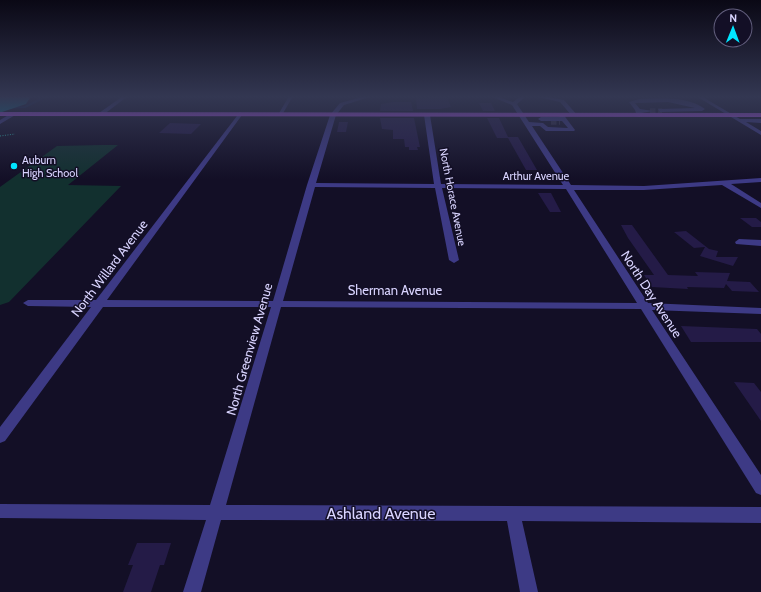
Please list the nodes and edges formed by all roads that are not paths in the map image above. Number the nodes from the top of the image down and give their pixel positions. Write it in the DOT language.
graph roads {
  1 [pos="233,124"];
  2 [pos="330,124"];
  3 [pos="428,124"];
  4 [pos="527,124"];
  5 [pos="542,124"];
  6 [pos="567,124"];
  7 [pos="745,124"];
  8 [pos="761,133"];
  9 [pos="761,180"];
  10 [pos="722,182"];
  11 [pos="311,185"];
  12 [pos="438,186"];
  13 [pos="566,186"];
  14 [pos="761,206"];
  15 [pos="739,242"];
  16 [pos="761,243"];
  17 [pos="454,260"];
  18 [pos="28,303"];
  19 [pos="99,304"];
  20 [pos="278,304"];
  21 [pos="643,306"];
  22 [pos="761,310"];
  23 [pos="0,437"];
  24 [pos="761,488"];
  25 [pos="0,511"];
  26 [pos="216,512"];
  27 [pos="512,514"];
  28 [pos="761,515"];
  29 [pos="192,592"];
  30 [pos="529,592"];
  1 -- 19 [label="street, North Willard Avenue"];
  2 -- 11 [label="street, North Greenview Avenue"];
  3 -- 12 [label="street, North Horace Avenue"];
  4 -- 13 [label="street, North Day Avenue"];
  5 -- 6 [label="street"];
  7 -- 8 [label="street"];
  9 -- 10 [label="street, Arthur Avenue"];
  10 -- 13 [label="street, Arthur Avenue"];
  10 -- 14 [label="street"];
  11 -- 12 [label="street, Arthur Avenue"];
  11 -- 20 [label="street, North Greenview Avenue"];
  12 -- 13 [label="street, Arthur Avenue"];
  12 -- 17 [label="street, North Horace Avenue"];
  13 -- 21 [label="street, North Day Avenue"];
  15 -- 16 [label="street"];
  18 -- 19 [label="street, Sherman Avenue"];
  19 -- 20 [label="street, Sherman Avenue"];
  19 -- 23 [label="street, North Willard Avenue"];
  20 -- 21 [label="street, Sherman Avenue"];
  20 -- 26 [label="street, North Greenview Avenue"];
  21 -- 22 [label="street, Sherman Avenue"];
  21 -- 24 [label="street, North Day Avenue"];
  25 -- 26 [label="street, Ashland Avenue"];
  26 -- 27 [label="street, Ashland Avenue"];
  26 -- 29 [label="street, North Greenview Avenue"];
  27 -- 28 [label="street, Ashland Avenue"];
  27 -- 30 [label="street"];
}
